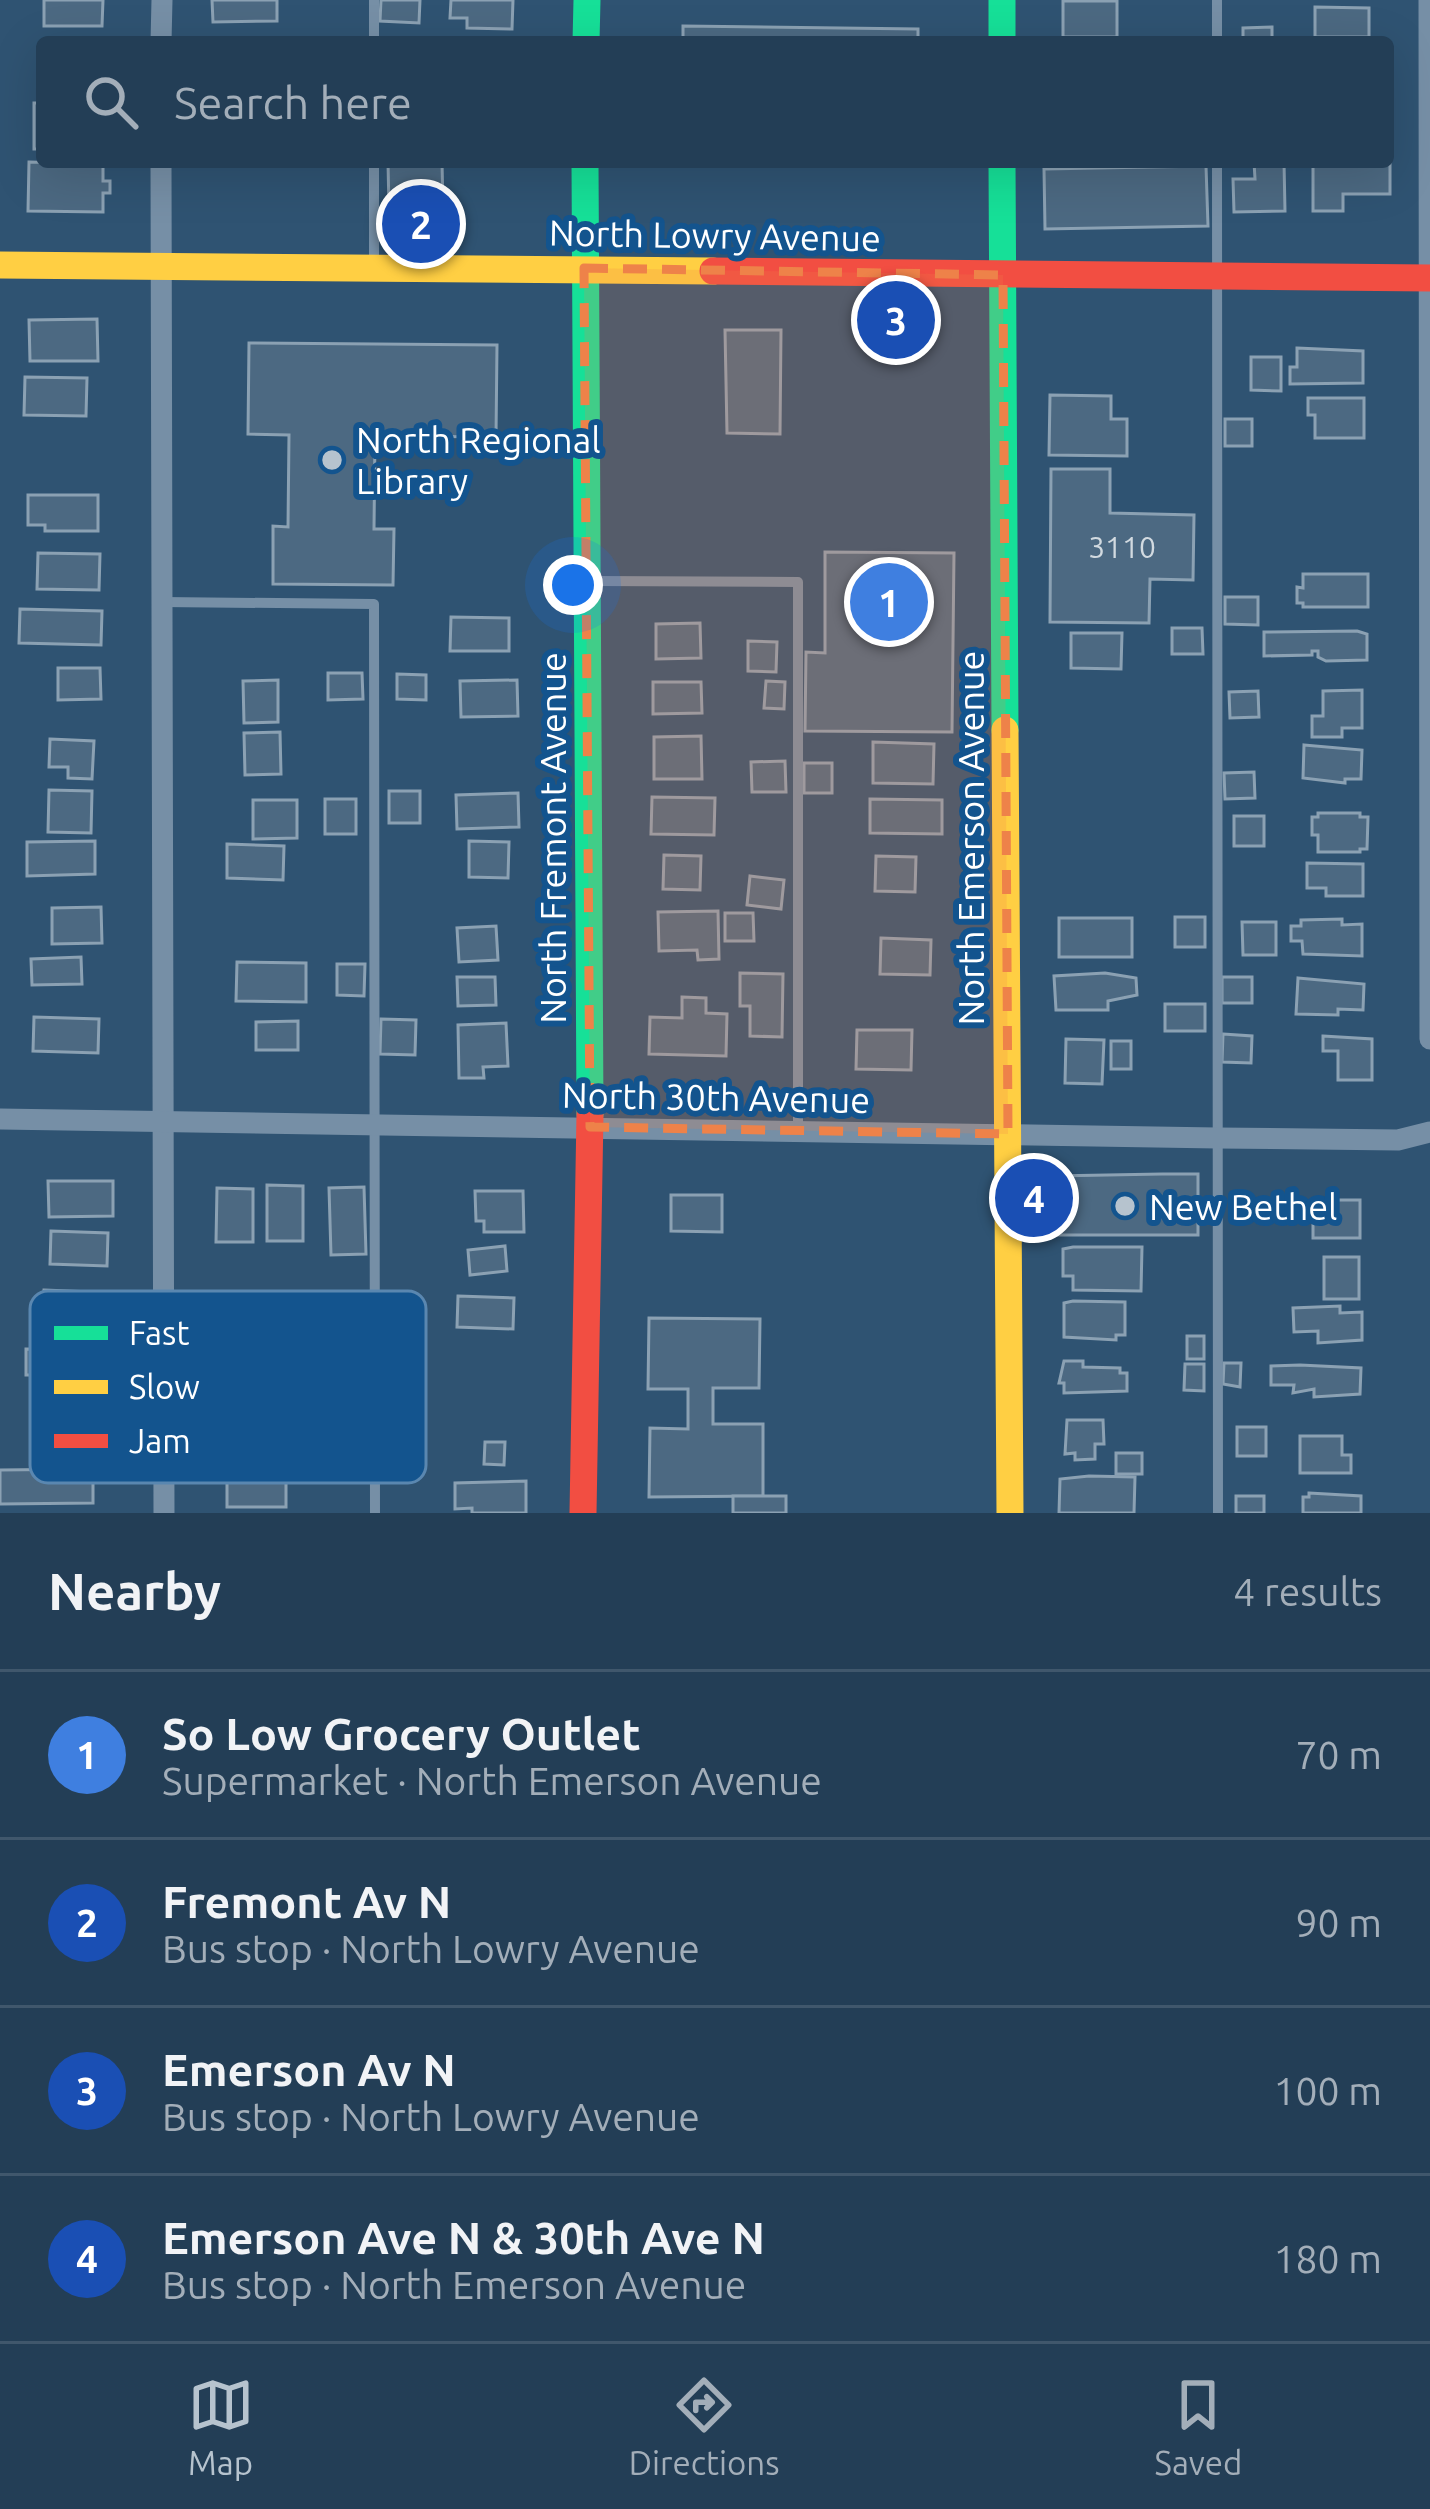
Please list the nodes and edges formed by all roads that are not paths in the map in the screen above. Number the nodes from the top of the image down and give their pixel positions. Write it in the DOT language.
graph roads {
  1 [pos="162,0"];
  2 [pos="374,0"];
  3 [pos="587,0"];
  4 [pos="1002,0"];
  5 [pos="1217,0"];
  6 [pos="1429,0"];
  7 [pos="161,36"];
  8 [pos="374,36"];
  9 [pos="586,36"];
  10 [pos="1002,36"];
  11 [pos="1217,36"];
  12 [pos="161,168"];
  13 [pos="374,168"];
  14 [pos="585,168"];
  15 [pos="1003,168"];
  16 [pos="1216,168"];
  17 [pos="0,265"];
  18 [pos="161,268"];
  19 [pos="584,268"];
  20 [pos="374,269"];
  21 [pos="1003,274"];
  22 [pos="1216,278"];
  23 [pos="1429,278"];
  24 [pos="1430,491"];
  25 [pos="587,580"];
  26 [pos="162,602"];
  27 [pos="1430,700"];
  28 [pos="1429,914"];
  29 [pos="1430,1039"];
  30 [pos="0,1119"];
  31 [pos="164,1120"];
  32 [pos="373,1124"];
  33 [pos="590,1127"];
  34 [pos="798,1131"];
  35 [pos="1430,1132"];
  36 [pos="1008,1134"];
  37 [pos="1217,1138"];
  38 [pos="164,1291"];
  39 [pos="374,1291"];
  40 [pos="375,1483"];
  41 [pos="375,1513"];
  42 [pos="583,1513"];
  43 [pos="1010,1513"];
  44 [pos="1218,1513"];
  1 -- 7 [label="street"];
  2 -- 8 [label="lane"];
  3 -- 9 [label="street"];
  4 -- 10 [label="street"];
  5 -- 11 [label="lane"];
  6 -- 23 [label="street"];
  12 -- 18 [label="street"];
  13 -- 20 [label="lane"];
  14 -- 19 [label="street, North Fremont Avenue"];
  15 -- 21 [label="street, North Emerson Avenue"];
  16 -- 22 [label="lane"];
  17 -- 18 [label="street, North Lowry Avenue"];
  18 -- 20 [label="street, North Lowry Avenue"];
  18 -- 26 [label="street"];
  19 -- 20 [label="street, North Lowry Avenue"];
  19 -- 21 [label="street, North Lowry Avenue"];
  19 -- 25 [label="street, North Fremont Avenue"];
  21 -- 22 [label="street, North Lowry Avenue"];
  21 -- 36 [label="street, North Emerson Avenue"];
  22 -- 23 [label="street, North Lowry Avenue"];
  22 -- 37 [label="lane"];
  23 -- 24 [label="street"];
  24 -- 27 [label="street"];
  25 -- 33 [label="street, North Fremont Avenue"];
  25 -- 34 [label="lane"];
  26 -- 31 [label="street"];
  26 -- 32 [label="lane"];
  27 -- 28 [label="street"];
  28 -- 29 [label="street"];
  30 -- 31 [label="street, North 30th Avenue"];
  31 -- 32 [label="street, North 30th Avenue"];
  31 -- 38 [label="street"];
  32 -- 33 [label="street, North 30th Avenue"];
  32 -- 39 [label="lane"];
  33 -- 34 [label="street, North 30th Avenue"];
  33 -- 42 [label="street, North Fremont Avenue"];
  34 -- 36 [label="street, North 30th Avenue"];
  35 -- 37 [label="street, North 30th Avenue"];
  36 -- 37 [label="street, North 30th Avenue"];
  36 -- 43 [label="street, North Emerson Avenue"];
  37 -- 44 [label="lane"];
  40 -- 41 [label="lane"];
}
